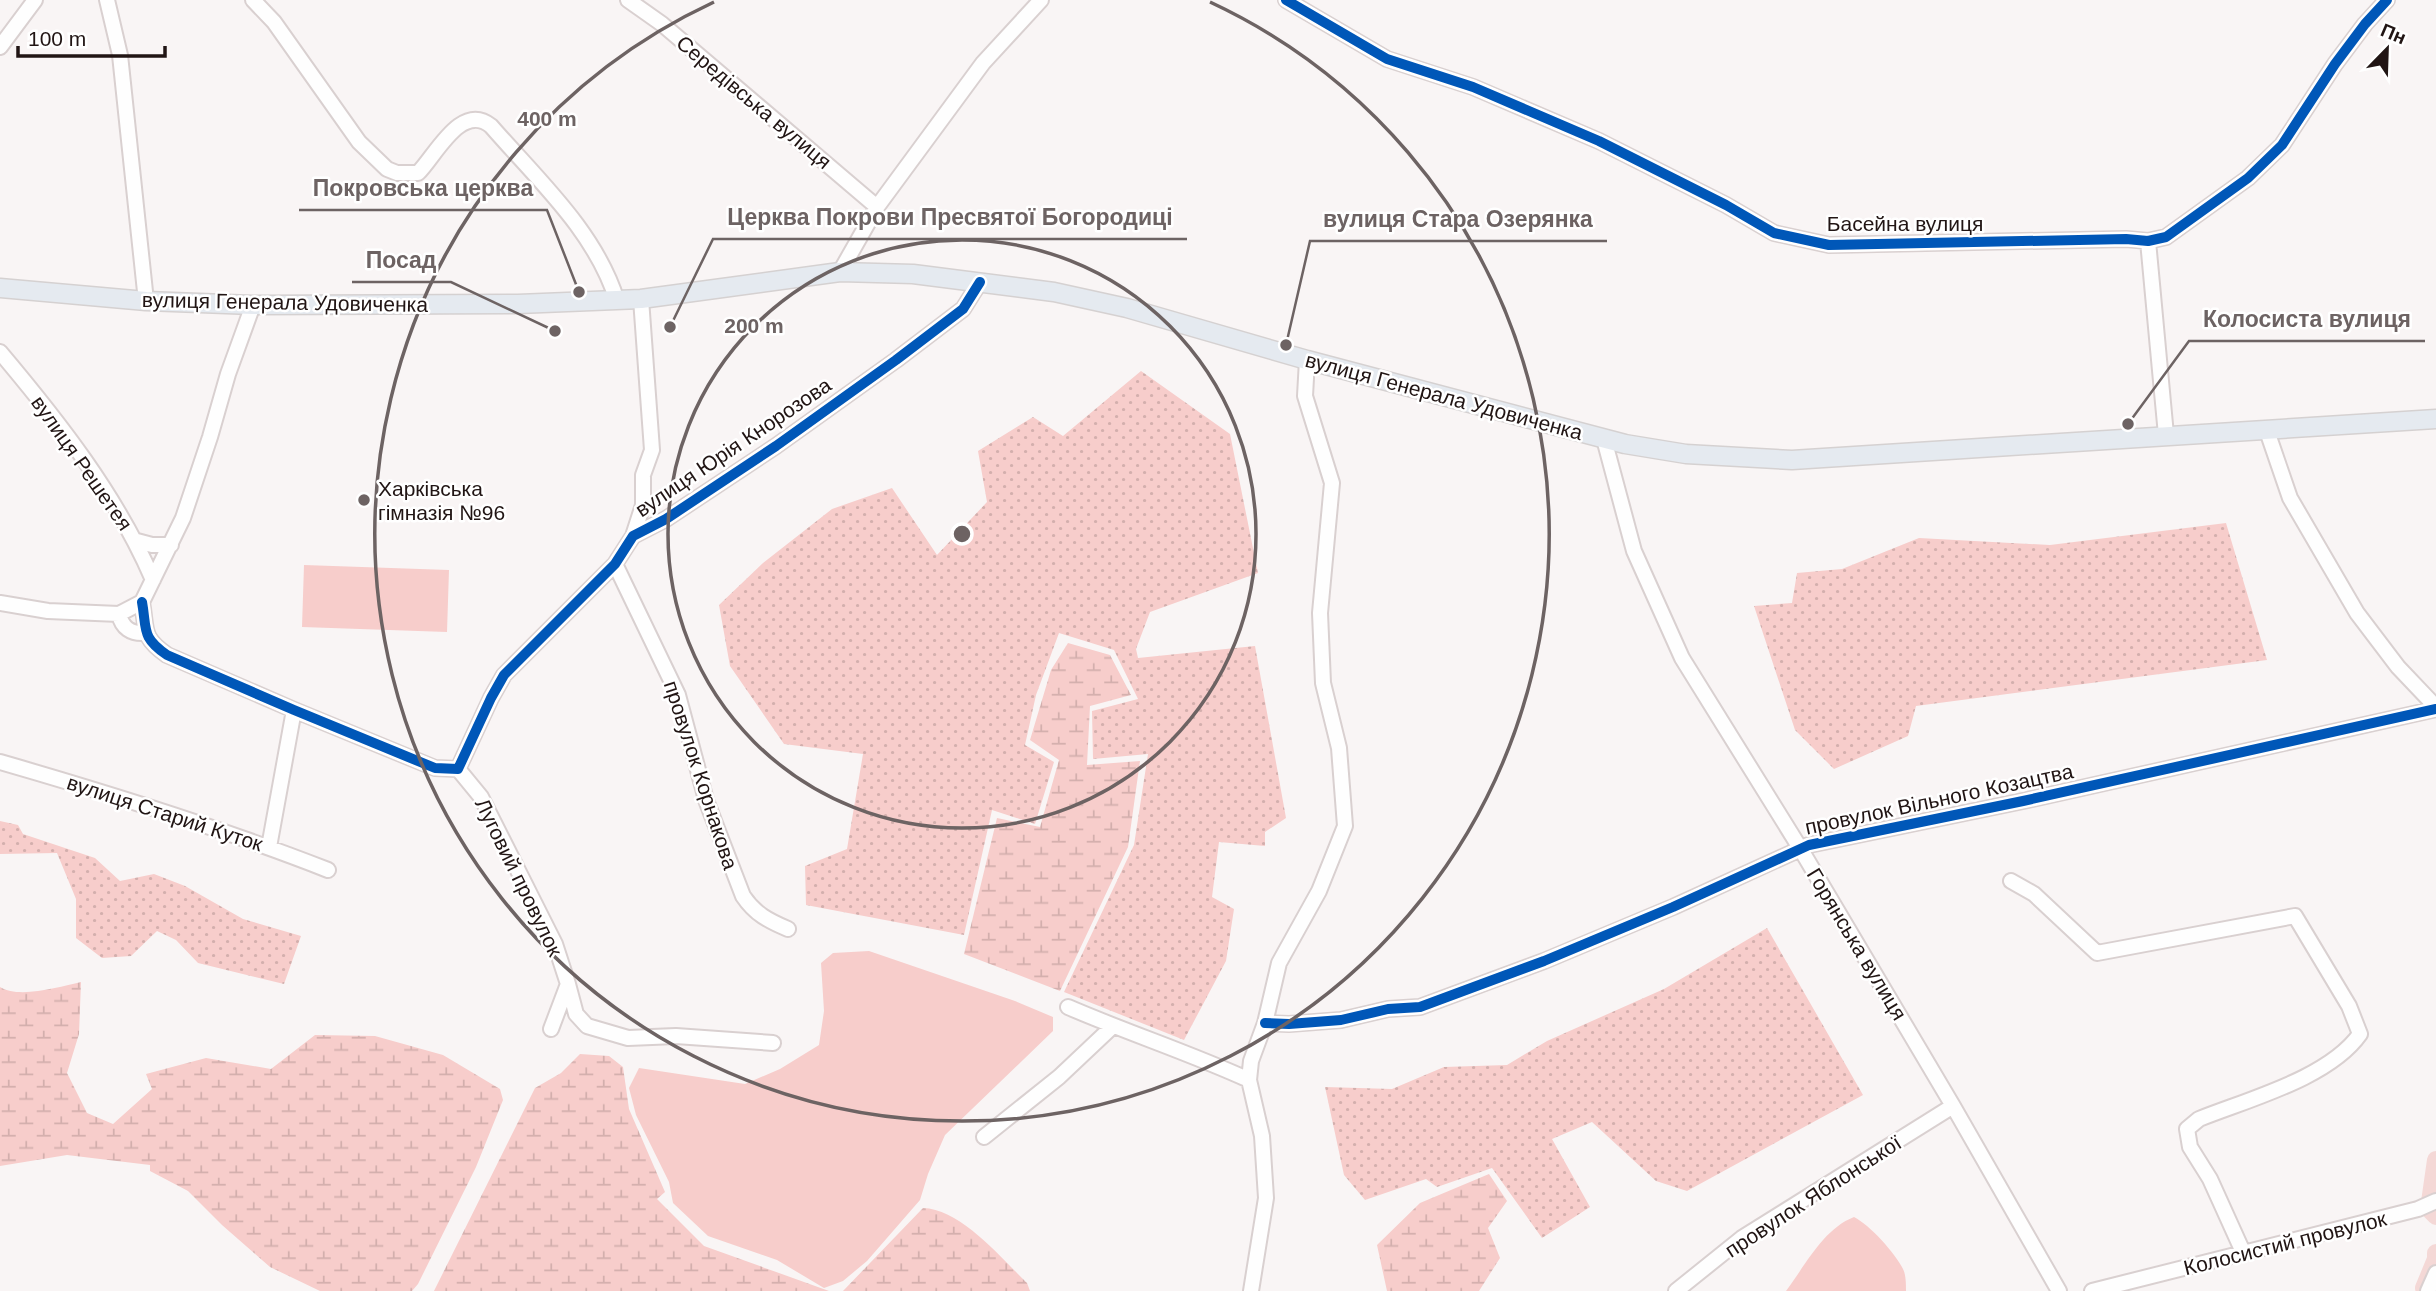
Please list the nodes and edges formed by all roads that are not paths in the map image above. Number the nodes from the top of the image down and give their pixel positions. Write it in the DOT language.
graph roads {
  1 [pos="35,0"];
  2 [pos="107,0"];
  3 [pos="253,0"];
  4 [pos="628,0"];
  5 [pos="1041,0"];
  6 [pos="1286,0"];
  7 [pos="2372,0"];
  8 [pos="2387,0"];
  9 [pos="2371,17"];
  10 [pos="0,47"];
  11 [pos="877,207"];
  12 [pos="2148,241"];
  13 [pos="840,272"];
  14 [pos="980,282"];
  15 [pos="0,288"];
  16 [pos="642,299"];
  17 [pos="146,301"];
  18 [pos="617,301"];
  19 [pos="253,305"];
  20 [pos="0,352"];
  21 [pos="1307,360"];
  22 [pos="2436,419"];
  23 [pos="2267,431"];
  24 [pos="2166,435"];
  25 [pos="1604,439"];
  26 [pos="633,536"];
  27 [pos="136,541"];
  28 [pos="171,545"];
  29 [pos="615,564"];
  30 [pos="153,580"];
  31 [pos="142,602"];
  32 [pos="0,603"];
  33 [pos="119,614"];
  34 [pos="145,633"];
  35 [pos="2436,708"];
  36 [pos="294,710"];
  37 [pos="0,762"];
  38 [pos="458,769"];
  39 [pos="269,847"];
  40 [pos="1800,848"];
  41 [pos="328,870"];
  42 [pos="2011,881"];
  43 [pos="788,929"];
  44 [pos="568,984"];
  45 [pos="1068,1007"];
  46 [pos="1265,1023"];
  47 [pos="1112,1027"];
  48 [pos="551,1030"];
  49 [pos="773,1043"];
  50 [pos="1249,1080"];
  51 [pos="1954,1105"];
  52 [pos="984,1136"];
  53 [pos="2436,1201"];
  54 [pos="2243,1252"];
  55 [pos="2436,1273"];
  56 [pos="1691,1286"];
  57 [pos="1251,1291"];
  58 [pos="1676,1291"];
  59 [pos="2059,1291"];
  60 [pos="2092,1291"];
  61 [pos="2428,1291"];
  1 -- 10 [label="street"];
  2 -- 17 [label="street"];
  3 -- 18 [label="street"];
  4 -- 11 [label="street, Середівська вулиця"];
  5 -- 11 [label="street"];
  6 -- 12 [label="street, Басейна вулиця"];
  7 -- 9 [label="street"];
  8 -- 9 [label="street, Басейна вулиця"];
  9 -- 12 [label="street, Басейна вулиця"];
  11 -- 13 [label="street"];
  12 -- 24 [label="street"];
  13 -- 14 [label="main road, вулиця Генерала Удовиченка"];
  13 -- 16 [label="main road, вулиця Генерала Удовиченка"];
  14 -- 21 [label="main road, вулиця Генерала Удовиченка"];
  14 -- 26 [label="street, вулиця Юрія Кнорозова"];
  15 -- 17 [label="main road, вулиця Генерала Удовиченка"];
  16 -- 18 [label="main road, вулиця Генерала Удовиченка"];
  16 -- 26 [label="street"];
  17 -- 19 [label="main road, вулиця Генерала Удовиченка"];
  18 -- 19 [label="main road, вулиця Генерала Удовиченка"];
  19 -- 28 [label="street"];
  20 -- 27 [label="street, вулиця Решетея"];
  21 -- 25 [label="main road, вулиця Генерала Удовиченка"];
  21 -- 46 [label="street"];
  22 -- 23 [label="main road, вулиця Генерала Удовиченка"];
  23 -- 24 [label="main road, вулиця Генерала Удовиченка"];
  23 -- 35 [label="street"];
  24 -- 25 [label="main road, вулиця Генерала Удовиченка"];
  25 -- 40 [label="street, Горянська вулиця"];
  26 -- 29 [label="street, вулиця Юрія Кнорозова"];
  27 -- 28 [label="street"];
  27 -- 30 [label="street, вулиця Решетея"];
  28 -- 30 [label="street"];
  29 -- 38 [label="street, вулиця Юрія Кнорозова"];
  29 -- 43 [label="street, провулок Корнакова"];
  30 -- 31 [label="street"];
  31 -- 33 [label="street"];
  31 -- 34 [label="street"];
  32 -- 33 [label="street"];
  33 -- 34 [label="street"];
  34 -- 36 [label="street"];
  35 -- 40 [label="street, провулок Вільного Козацтва"];
  36 -- 38 [label="street"];
  36 -- 39 [label="street"];
  37 -- 39 [label="street, вулиця Старий Куток"];
  38 -- 44 [label="street, Луговий провулок"];
  39 -- 41 [label="street, вулиця Старий Куток"];
  40 -- 46 [label="street, провулок Вільного Козацтва"];
  40 -- 51 [label="street, Горянська вулиця"];
  42 -- 54 [label="street"];
  44 -- 48 [label="street"];
  44 -- 49 [label="street, Луговий провулок"];
  45 -- 47 [label="street"];
  46 -- 50 [label="street"];
  47 -- 50 [label="street"];
  47 -- 52 [label="street"];
  50 -- 57 [label="street"];
  51 -- 56 [label="street, провулок Яблонської"];
  51 -- 59 [label="street, Горянська вулиця"];
  53 -- 54 [label="street, Колосистий провулок"];
  54 -- 60 [label="street, Колосистий провулок"];
  55 -- 61 [label="street"];
  56 -- 58 [label="street, провулок Яблонської"];
}
